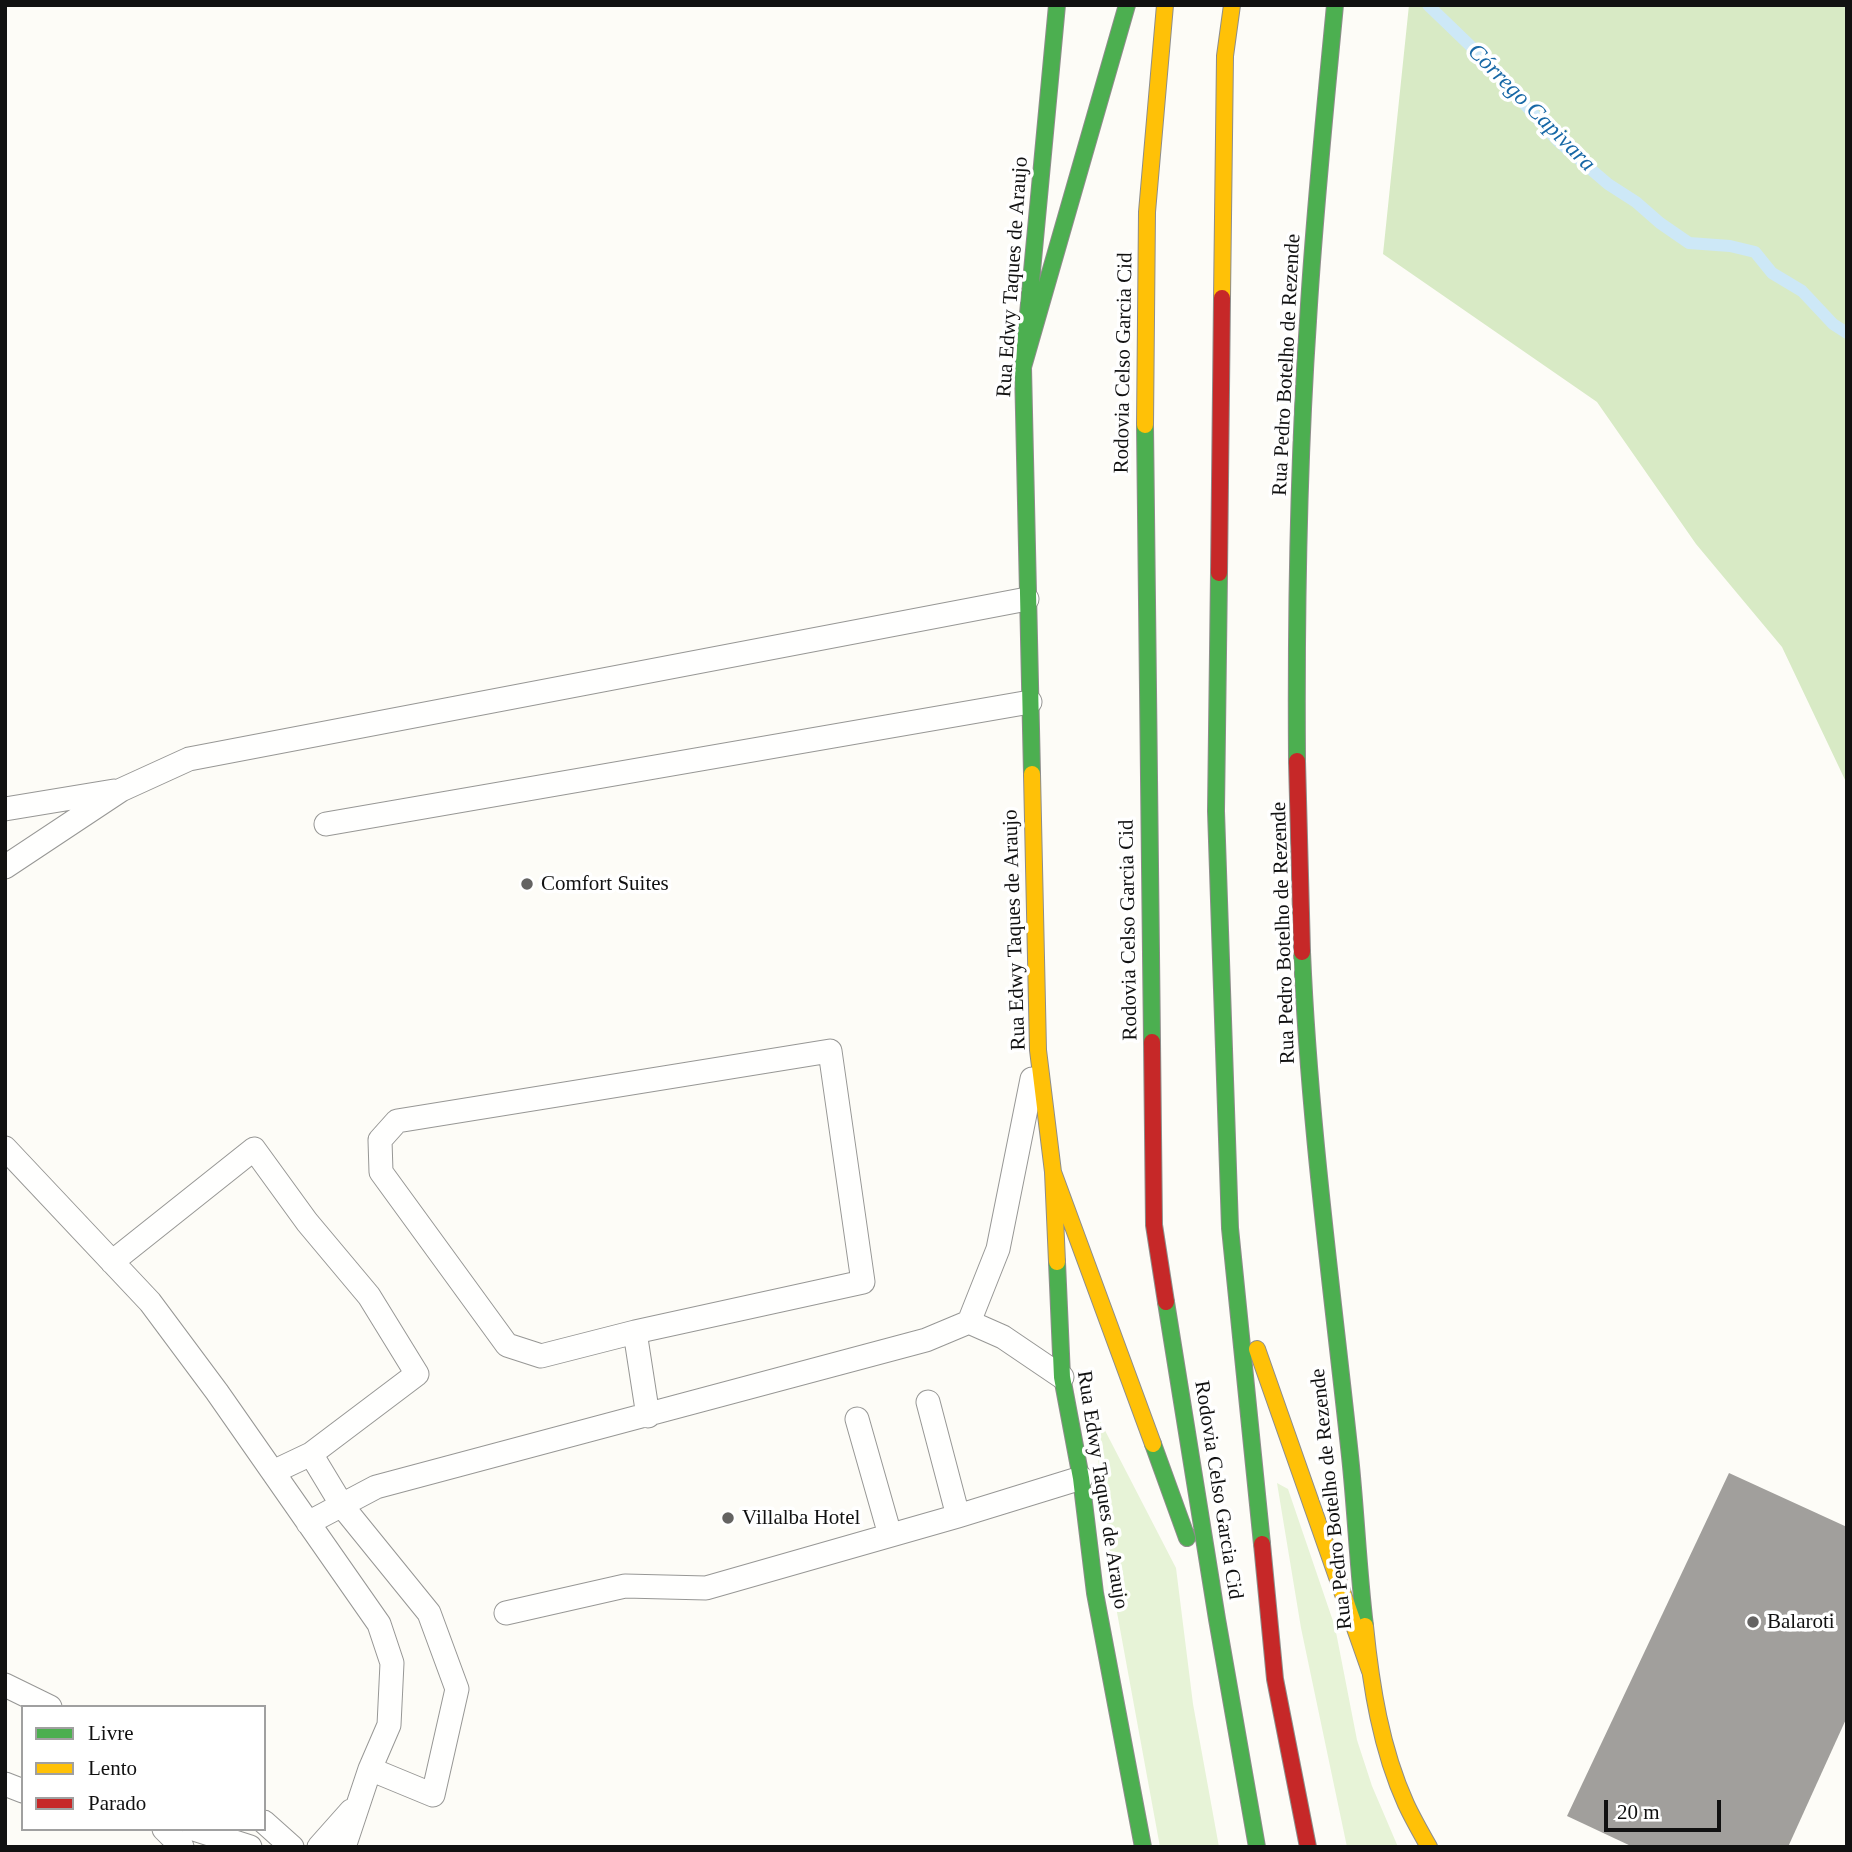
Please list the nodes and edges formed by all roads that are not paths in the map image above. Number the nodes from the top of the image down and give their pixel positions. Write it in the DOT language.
graph roads {
  1 [pos="1057,5"];
  2 [pos="1127,5"];
  3 [pos="1165,5"];
  4 [pos="1232,5"];
  5 [pos="1245,5"];
  6 [pos="1335,5"];
  7 [pos="1225,56"];
  8 [pos="1024,367"];
  9 [pos="1027,599"];
  10 [pos="1030,702"];
  11 [pos="121,790"];
  12 [pos="5,809"];
  13 [pos="326,824"];
  14 [pos="5,867"];
  15 [pos="1038,1050"];
  16 [pos="5,1148"];
  17 [pos="1053,1172"];
  18 [pos="112,1262"];
  19 [pos="1237,1291"];
  20 [pos="969,1322"];
  21 [pos="635,1332"];
  22 [pos="1062,1377"];
  23 [pos="928,1402"];
  24 [pos="648,1416"];
  25 [pos="857,1419"];
  26 [pos="311,1454"];
  27 [pos="273,1472"];
  28 [pos="1081,1478"];
  29 [pos="343,1507"];
  30 [pos="958,1516"];
  31 [pos="309,1522"];
  32 [pos="890,1535"];
  33 [pos="506,1613"];
  34 [pos="1217,1619"];
  35 [pos="1370,1671"];
  36 [pos="5,1685"];
  37 [pos="46,1705"];
  38 [pos="370,1769"];
  39 [pos="358,1803"];
  40 [pos="266,1824"];
  41 [pos="166,1831"];
  42 [pos="200,1831"];
  43 [pos="182,1847"];
  44 [pos="250,1847"];
  45 [pos="292,1847"];
  46 [pos="319,1847"];
  47 [pos="344,1847"];
  48 [pos="1143,1847"];
  49 [pos="1257,1847"];
  50 [pos="1308,1847"];
  51 [pos="1429,1847"];
  1 -- 8 [label="main road, Rua Edwy Taques de Araujo"];
  2 -- 8 [label="main road"];
  3 -- 34 [label="main road, Rodovia Celso Garcia Cid"];
  4 -- 7 [label="main road, Rodovia Celso Garcia Cid"];
  5 -- 7 [label="main road"];
  6 -- 35 [label="main road, Rua Pedro Botelho de Rezende"];
  7 -- 19 [label="main road, Rodovia Celso Garcia Cid"];
  8 -- 9 [label="main road, Rua Edwy Taques de Araujo"];
  9 -- 10 [label="main road, Rua Edwy Taques de Araujo"];
  9 -- 11 [label="lane"];
  10 -- 13 [label="lane"];
  10 -- 15 [label="main road, Rua Edwy Taques de Araujo"];
  11 -- 12 [label="lane"];
  11 -- 14 [label="lane"];
  15 -- 17 [label="main road, Rua Edwy Taques de Araujo"];
  15 -- 20 [label="lane"];
  16 -- 18 [label="lane"];
  17 -- 22 [label="main road, Rua Edwy Taques de Araujo"];
  17 -- 34 [label="main road"];
  18 -- 26 [label="lane"];
  18 -- 27 [label="lane"];
  19 -- 35 [label="main road"];
  19 -- 50 [label="main road, Rodovia Celso Garcia Cid"];
  20 -- 22 [label="lane"];
  20 -- 24 [label="lane"];
  21 -- 21 [label="lane"];
  21 -- 24 [label="lane"];
  22 -- 28 [label="main road, Rua Edwy Taques de Araujo"];
  23 -- 30 [label="lane"];
  24 -- 29 [label="lane"];
  25 -- 32 [label="lane"];
  26 -- 27 [label="lane"];
  26 -- 29 [label="lane"];
  27 -- 31 [label="lane"];
  28 -- 30 [label="lane"];
  28 -- 48 [label="main road, Rua Edwy Taques de Araujo"];
  29 -- 31 [label="lane"];
  29 -- 38 [label="lane"];
  30 -- 32 [label="lane"];
  31 -- 38 [label="lane"];
  32 -- 33 [label="lane"];
  34 -- 49 [label="main road, Rodovia Celso Garcia Cid"];
  35 -- 51 [label="main road, Rua Pedro Botelho de Rezende"];
  36 -- 37 [label="lane"];
  38 -- 39 [label="lane"];
  39 -- 46 [label="lane"];
  39 -- 47 [label="lane"];
  40 -- 45 [label="lane"];
  41 -- 43 [label="lane"];
  42 -- 44 [label="lane"];
}
